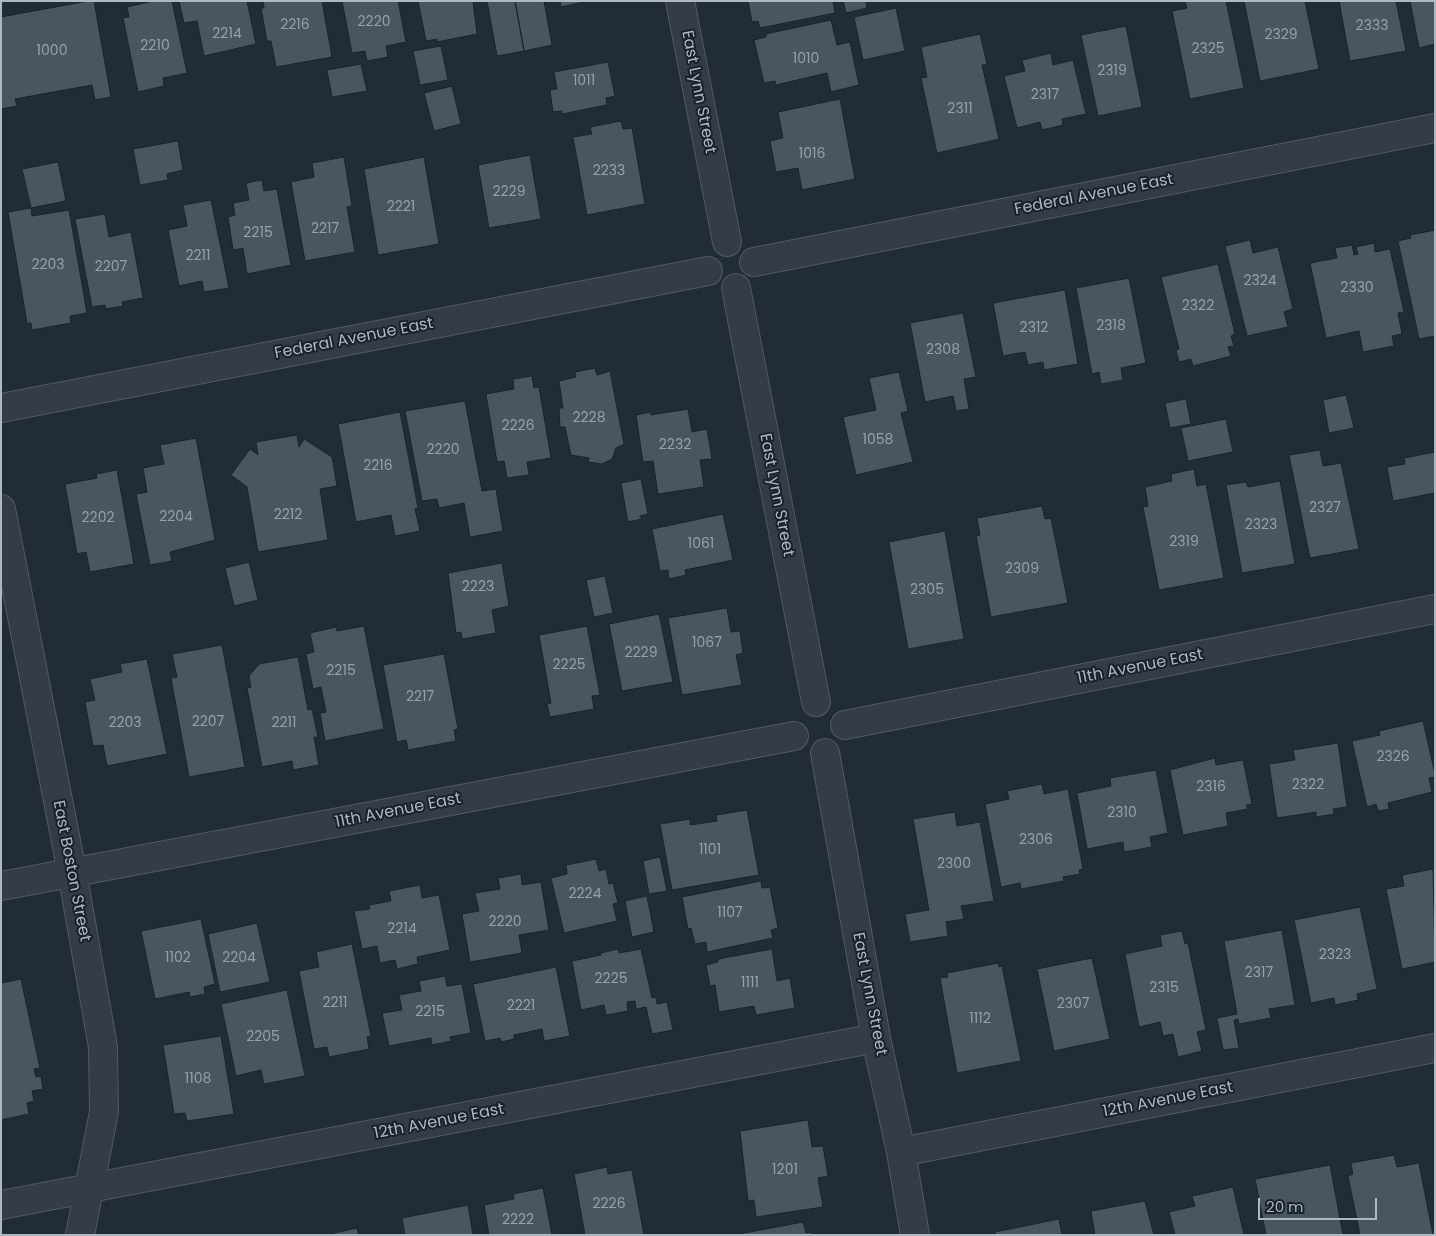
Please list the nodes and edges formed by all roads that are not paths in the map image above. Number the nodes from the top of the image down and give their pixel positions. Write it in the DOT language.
graph roads {
  1 [pos="680,1"];
  2 [pos="1435,128"];
  3 [pos="727,242"];
  4 [pos="754,262"];
  5 [pos="708,271"];
  6 [pos="736,288"];
  7 [pos="1,408"];
  8 [pos="1,509"];
  9 [pos="1435,609"];
  10 [pos="816,702"];
  11 [pos="845,726"];
  12 [pos="794,736"];
  13 [pos="825,754"];
  14 [pos="72,872"];
  15 [pos="1,886"];
  16 [pos="876,1038"];
  17 [pos="1435,1048"];
  18 [pos="901,1152"];
  19 [pos="90,1188"];
  20 [pos="1,1205"];
  21 [pos="80,1235"];
  22 [pos="915,1235"];
  1 -- 3 [label="street, East Lynn Street"];
  2 -- 4 [label="street, Federal Avenue East"];
  3 -- 4 [label="street"];
  3 -- 5 [label="street"];
  4 -- 6 [label="street"];
  5 -- 6 [label="street"];
  5 -- 7 [label="street, Federal Avenue East"];
  6 -- 10 [label="street, East Lynn Street"];
  8 -- 14 [label="street, East Boston Street"];
  9 -- 11 [label="street, 11th Avenue East"];
  10 -- 11 [label="street"];
  10 -- 12 [label="street"];
  11 -- 13 [label="street"];
  12 -- 13 [label="street"];
  12 -- 14 [label="street, 11th Avenue East"];
  13 -- 16 [label="street, East Lynn Street"];
  14 -- 15 [label="street, 11th Avenue East"];
  14 -- 19 [label="street, East Boston Street"];
  16 -- 18 [label="street, East Lynn Street"];
  16 -- 19 [label="street, 12th Avenue East"];
  17 -- 18 [label="street, 12th Avenue East"];
  18 -- 22 [label="street, East Lynn Street"];
  19 -- 20 [label="street, 12th Avenue East"];
  19 -- 21 [label="street, East Boston Street"];
}
